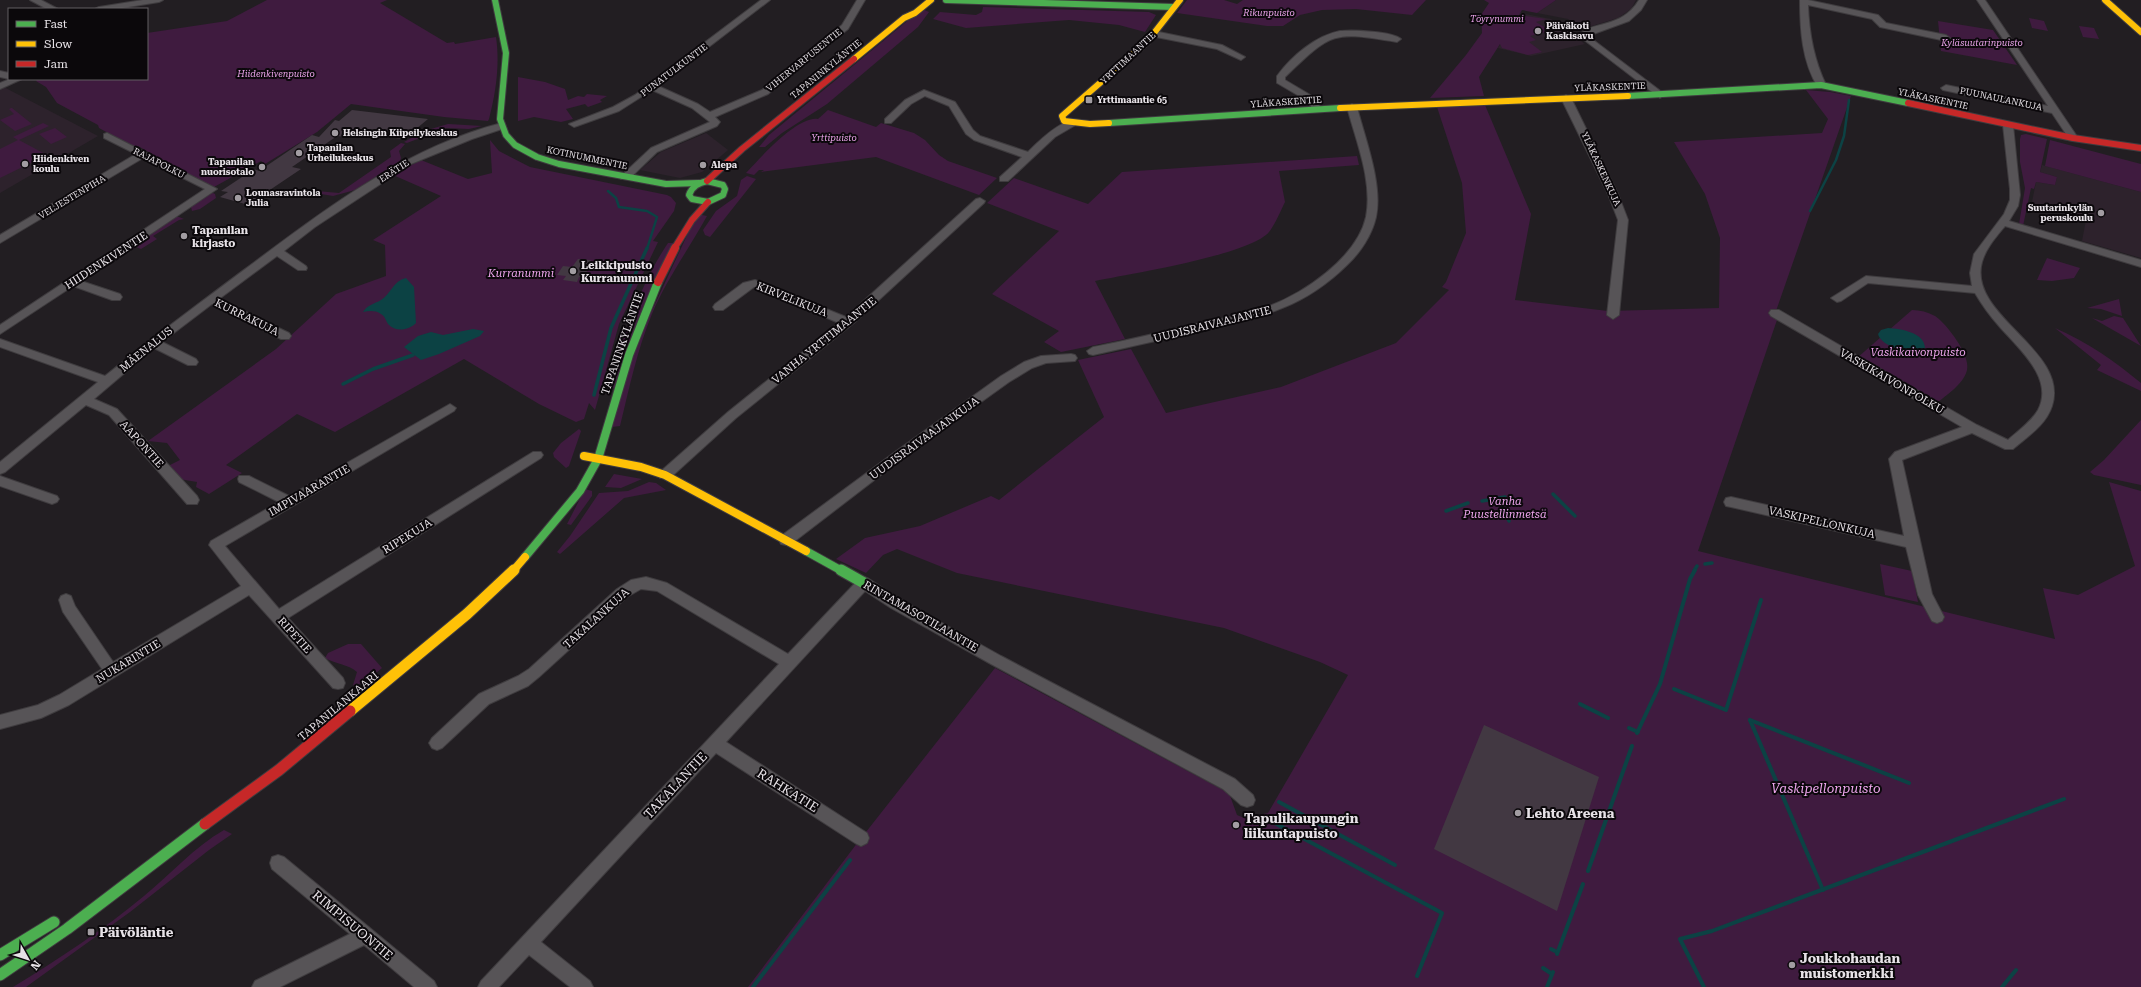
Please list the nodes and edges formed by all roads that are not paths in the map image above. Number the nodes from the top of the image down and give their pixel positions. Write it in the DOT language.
graph roads {
  1 [pos="34,0"];
  2 [pos="159,0"];
  3 [pos="495,0"];
  4 [pos="766,0"];
  5 [pos="861,0"];
  6 [pos="921,0"];
  7 [pos="931,0"];
  8 [pos="946,0"];
  9 [pos="1643,0"];
  10 [pos="1981,0"];
  11 [pos="2105,0"];
  12 [pos="2114,0"];
  13 [pos="1804,1"];
  14 [pos="1177,3"];
  15 [pos="52,8"];
  16 [pos="105,8"];
  17 [pos="904,18"];
  18 [pos="2141,23"];
  19 [pos="2141,32"];
  20 [pos="1154,34"];
  21 [pos="1946,38"];
  22 [pos="1397,39"];
  23 [pos="1241,57"];
  24 [pos="15,80"];
  25 [pos="1821,85"];
  26 [pos="0,86"];
  27 [pos="652,87"];
  28 [pos="1946,88"];
  29 [pos="1660,95"];
  30 [pos="1566,98"];
  31 [pos="1352,107"];
  32 [pos="1318,110"];
  33 [pos="2056,111"];
  34 [pos="709,116"];
  35 [pos="888,121"];
  36 [pos="1074,123"];
  37 [pos="574,124"];
  38 [pos="2008,125"];
  39 [pos="502,126"];
  40 [pos="107,136"];
  41 [pos="761,136"];
  42 [pos="2073,138"];
  43 [pos="2141,148"];
  44 [pos="143,154"];
  45 [pos="1028,156"];
  46 [pos="625,177"];
  47 [pos="1004,179"];
  48 [pos="703,182"];
  49 [pos="666,184"];
  50 [pos="723,185"];
  51 [pos="212,189"];
  52 [pos="690,197"];
  53 [pos="980,201"];
  54 [pos="708,202"];
  55 [pos="680,222"];
  56 [pos="2002,222"];
  57 [pos="297,236"];
  58 [pos="0,240"];
  59 [pos="276,251"];
  60 [pos="2141,264"];
  61 [pos="302,268"];
  62 [pos="72,282"];
  63 [pos="1978,290"];
  64 [pos="116,297"];
  65 [pos="1837,298"];
  66 [pos="210,299"];
  67 [pos="719,307"];
  68 [pos="1775,313"];
  69 [pos="1613,315"];
  70 [pos="847,322"];
  71 [pos="0,330"];
  72 [pos="285,336"];
  73 [pos="0,343"];
  74 [pos="153,343"];
  75 [pos="1093,351"];
  76 [pos="1071,358"];
  77 [pos="192,362"];
  78 [pos="106,381"];
  79 [pos="84,400"];
  80 [pos="450,408"];
  81 [pos="1973,428"];
  82 [pos="537,455"];
  83 [pos="584,456"];
  84 [pos="598,459"];
  85 [pos="0,469"];
  86 [pos="665,475"];
  87 [pos="244,479"];
  88 [pos="0,481"];
  89 [pos="568,490"];
  90 [pos="52,499"];
  91 [pos="192,500"];
  92 [pos="290,502"];
  93 [pos="1731,502"];
  94 [pos="563,509"];
  95 [pos="786,540"];
  96 [pos="1912,543"];
  97 [pos="864,583"];
  98 [pos="250,587"];
  99 [pos="66,600"];
  100 [pos="278,616"];
  101 [pos="1937,617"];
  102 [pos="789,662"];
  103 [pos="110,671"];
  104 [pos="338,683"];
  105 [pos="0,722"];
  106 [pos="437,743"];
  107 [pos="714,743"];
  108 [pos="1247,800"];
  109 [pos="861,838"];
  110 [pos="278,863"];
  111 [pos="107,897"];
  112 [pos="364,936"];
  113 [pos="528,943"];
  114 [pos="0,954"];
  115 [pos="0,975"];
  116 [pos="261,987"];
  117 [pos="428,987"];
  118 [pos="487,987"];
  119 [pos="584,987"];
  1 -- 15 [label="street"];
  2 -- 16 [label="street"];
  3 -- 39 [label="main road"];
  4 -- 27 [label="street, PUNATULKUNTIE"];
  5 -- 34 [label="street, VIHERVARPUSENTIE"];
  6 -- 17 [label="main road, TAPANINKYLÄNTIE"];
  7 -- 17 [label="main road, TAPANINKYLÄNTIE"];
  8 -- 14 [label="main road"];
  9 -- 29 [label="street"];
  10 -- 33 [label="street"];
  11 -- 19 [label="main road"];
  12 -- 18 [label="main road"];
  13 -- 21 [label="street"];
  13 -- 25 [label="street"];
  14 -- 20 [label="main road, YRTTIMAANTIE"];
  17 -- 41 [label="main road, TAPANINKYLÄNTIE"];
  20 -- 23 [label="street"];
  20 -- 36 [label="main road, YRTTIMAANTIE"];
  22 -- 32 [label="street"];
  24 -- 26 [label="street"];
  25 -- 29 [label="main road, YLÄKASKENTIE"];
  25 -- 38 [label="main road, YLÄKASKENTIE"];
  27 -- 34 [label="street"];
  27 -- 37 [label="street, PUNATULKUNTIE"];
  28 -- 33 [label="street, PUUNAULANKUJA"];
  29 -- 30 [label="main road, YLÄKASKENTIE"];
  30 -- 31 [label="main road, YLÄKASKENTIE"];
  30 -- 69 [label="street, YLÄKASKENKUJA"];
  31 -- 32 [label="main road, YLÄKASKENTIE"];
  31 -- 75 [label="street, UUDISRAIVAAJANTIE"];
  32 -- 36 [label="main road, YLÄKASKENTIE"];
  33 -- 42 [label="street"];
  34 -- 46 [label="street"];
  35 -- 45 [label="street"];
  36 -- 45 [label="street"];
  38 -- 42 [label="main road, YLÄKASKENTIE"];
  38 -- 56 [label="street"];
  39 -- 46 [label="main road, KOTINUMMENTIE"];
  39 -- 57 [label="street, ERÄTIE"];
  40 -- 44 [label="street, RAJAPOLKU"];
  41 -- 48 [label="main road, TAPANINKYLÄNTIE"];
  41 -- 50 [label="main road, TAPANINKYLÄNTIE"];
  42 -- 43 [label="main road, YLÄKASKENTIE"];
  44 -- 51 [label="street, RAJAPOLKU"];
  44 -- 58 [label="street, VELJESTENPIHA"];
  45 -- 47 [label="street"];
  46 -- 49 [label="main road, KOTINUMMENTIE"];
  48 -- 49 [label="main road, KOTINUMMENTIE"];
  48 -- 50 [label="main road, KOTINUMMENTIE"];
  48 -- 52 [label="main road, TAPANINKYLÄNTIE"];
  49 -- 52 [label="main road, KOTINUMMENTIE"];
  50 -- 54 [label="main road, TAPANINKYLÄNTIE"];
  51 -- 62 [label="street, HIIDENKIVENTIE"];
  52 -- 54 [label="main road, KOTINUMMENTIE"];
  52 -- 55 [label="main road"];
  53 -- 70 [label="street, VANHA YRTTIMAANTIE"];
  54 -- 84 [label="main road, TAPANINKYLÄNTIE"];
  56 -- 60 [label="street"];
  56 -- 63 [label="street"];
  57 -- 59 [label="street, MÄENALUS"];
  59 -- 61 [label="street"];
  59 -- 66 [label="street, MÄENALUS"];
  62 -- 64 [label="street"];
  62 -- 71 [label="street, HIIDENKIVENTIE"];
  63 -- 65 [label="street"];
  63 -- 81 [label="street, VASKIKAIVONPOLKU"];
  66 -- 72 [label="street, KURRAKUJA"];
  66 -- 74 [label="street, MÄENALUS"];
  67 -- 70 [label="street, KIRVELIKUJA"];
  68 -- 81 [label="street, VASKIKAIVONPOLKU"];
  70 -- 86 [label="street, VANHA YRTTIMAANTIE"];
  73 -- 78 [label="street"];
  74 -- 77 [label="street"];
  74 -- 78 [label="street, MÄENALUS"];
  76 -- 95 [label="street, UUDISRAIVAAJANKUJA"];
  78 -- 79 [label="street, MÄENALUS"];
  79 -- 85 [label="street, MÄENALUS"];
  79 -- 91 [label="street, AAPONTIE"];
  80 -- 92 [label="street, IMPIVAARANTIE"];
  81 -- 96 [label="street"];
  82 -- 100 [label="street, RIPEKUJA"];
  83 -- 84 [label="main road, RINTAMASOTILAANTIE"];
  84 -- 86 [label="main road, RINTAMASOTILAANTIE"];
  84 -- 94 [label="main road, TAPANILANKAARI"];
  86 -- 95 [label="main road, RINTAMASOTILAANTIE"];
  87 -- 92 [label="street"];
  88 -- 90 [label="street"];
  89 -- 94 [label="main road, TAPANILANKAARI"];
  92 -- 98 [label="street, IMPIVAARANTIE"];
  93 -- 96 [label="street, VASKIPELLONKUJA"];
  94 -- 111 [label="main road, TAPANILANKAARI"];
  95 -- 97 [label="main road, RINTAMASOTILAANTIE"];
  96 -- 101 [label="street"];
  97 -- 102 [label="street, TAKALANTIE"];
  97 -- 108 [label="street, RINTAMASOTILAANTIE"];
  98 -- 100 [label="street, RIPETIE"];
  98 -- 103 [label="street, NUKARINTIE"];
  99 -- 103 [label="street"];
  100 -- 104 [label="street, RIPETIE"];
  102 -- 106 [label="street, TAKALANKUJA"];
  102 -- 107 [label="street, TAKALANTIE"];
  103 -- 105 [label="street, NUKARINTIE"];
  107 -- 109 [label="street, RAHKATIE"];
  107 -- 113 [label="street, TAKALANTIE"];
  110 -- 112 [label="street, RIMPISUONTIE"];
  111 -- 114 [label="main road, TAPANILANKAARI"];
  111 -- 115 [label="main road, TAPANILANKAARI"];
  112 -- 116 [label="street"];
  112 -- 117 [label="street, RIMPISUONTIE"];
  113 -- 118 [label="street, TAKALANTIE"];
  113 -- 119 [label="street"];
}
